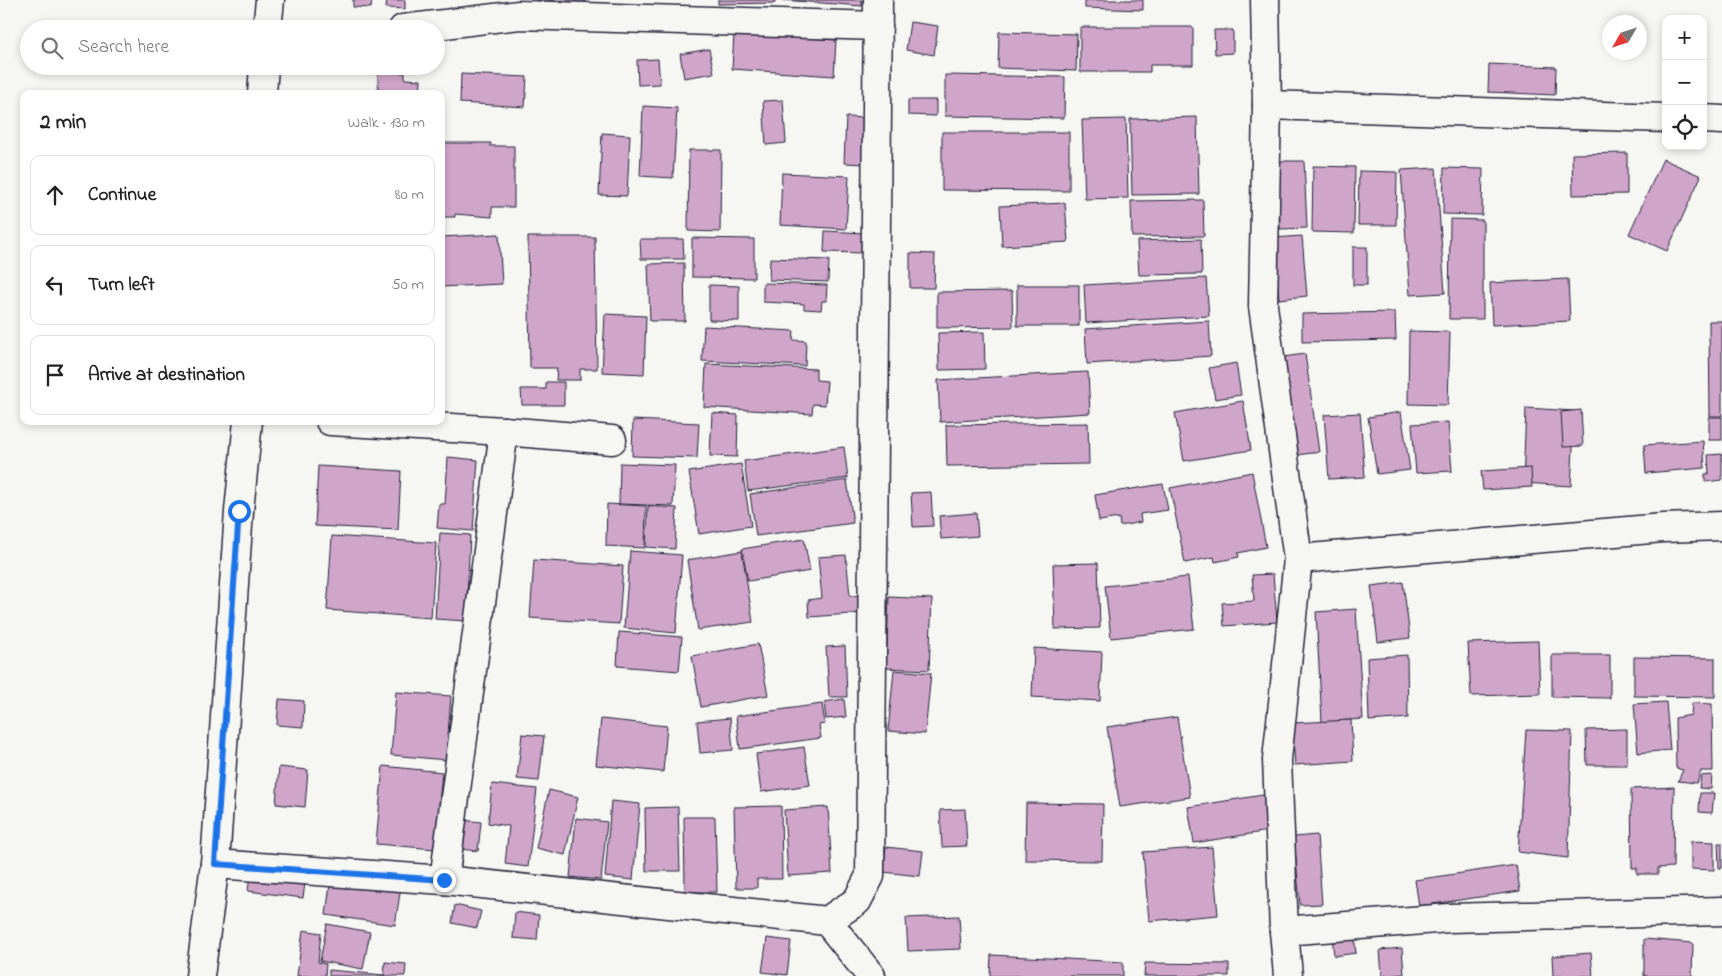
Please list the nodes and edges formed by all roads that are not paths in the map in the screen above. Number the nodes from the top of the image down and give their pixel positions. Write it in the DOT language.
graph roads {
  1 [pos="270,0"];
  2 [pos="1265,0"];
  3 [pos="878,13"];
  4 [pos="268,20"];
  5 [pos="445,24"];
  6 [pos="263,75"];
  7 [pos="262,90"];
  8 [pos="1267,105"];
  9 [pos="1662,118"];
  10 [pos="1707,119"];
  11 [pos="1722,120"];
  12 [pos="248,425"];
  13 [pos="400,425"];
  14 [pos="504,431"];
  15 [pos="612,440"];
  16 [pos="1722,526"];
  17 [pos="1298,559"];
  18 [pos="215,864"];
  19 [pos="444,880"];
  20 [pos="1722,911"];
  21 [pos="827,922"];
  22 [pos="1284,931"];
  23 [pos="200,976"];
  24 [pos="871,976"];
  25 [pos="1288,976"];
  1 -- 4 [label="street"];
  2 -- 8 [label="street"];
  3 -- 5 [label="street"];
  3 -- 21 [label="street"];
  6 -- 7 [label="street"];
  8 -- 9 [label="street"];
  8 -- 17 [label="street"];
  10 -- 11 [label="street"];
  12 -- 18 [label="street"];
  13 -- 14 [label="street"];
  14 -- 15 [label="street"];
  14 -- 19 [label="street"];
  16 -- 17 [label="street"];
  17 -- 22 [label="street"];
  18 -- 19 [label="street"];
  18 -- 23 [label="street"];
  19 -- 21 [label="street"];
  20 -- 22 [label="street"];
  21 -- 24 [label="street"];
  22 -- 25 [label="street"];
}
